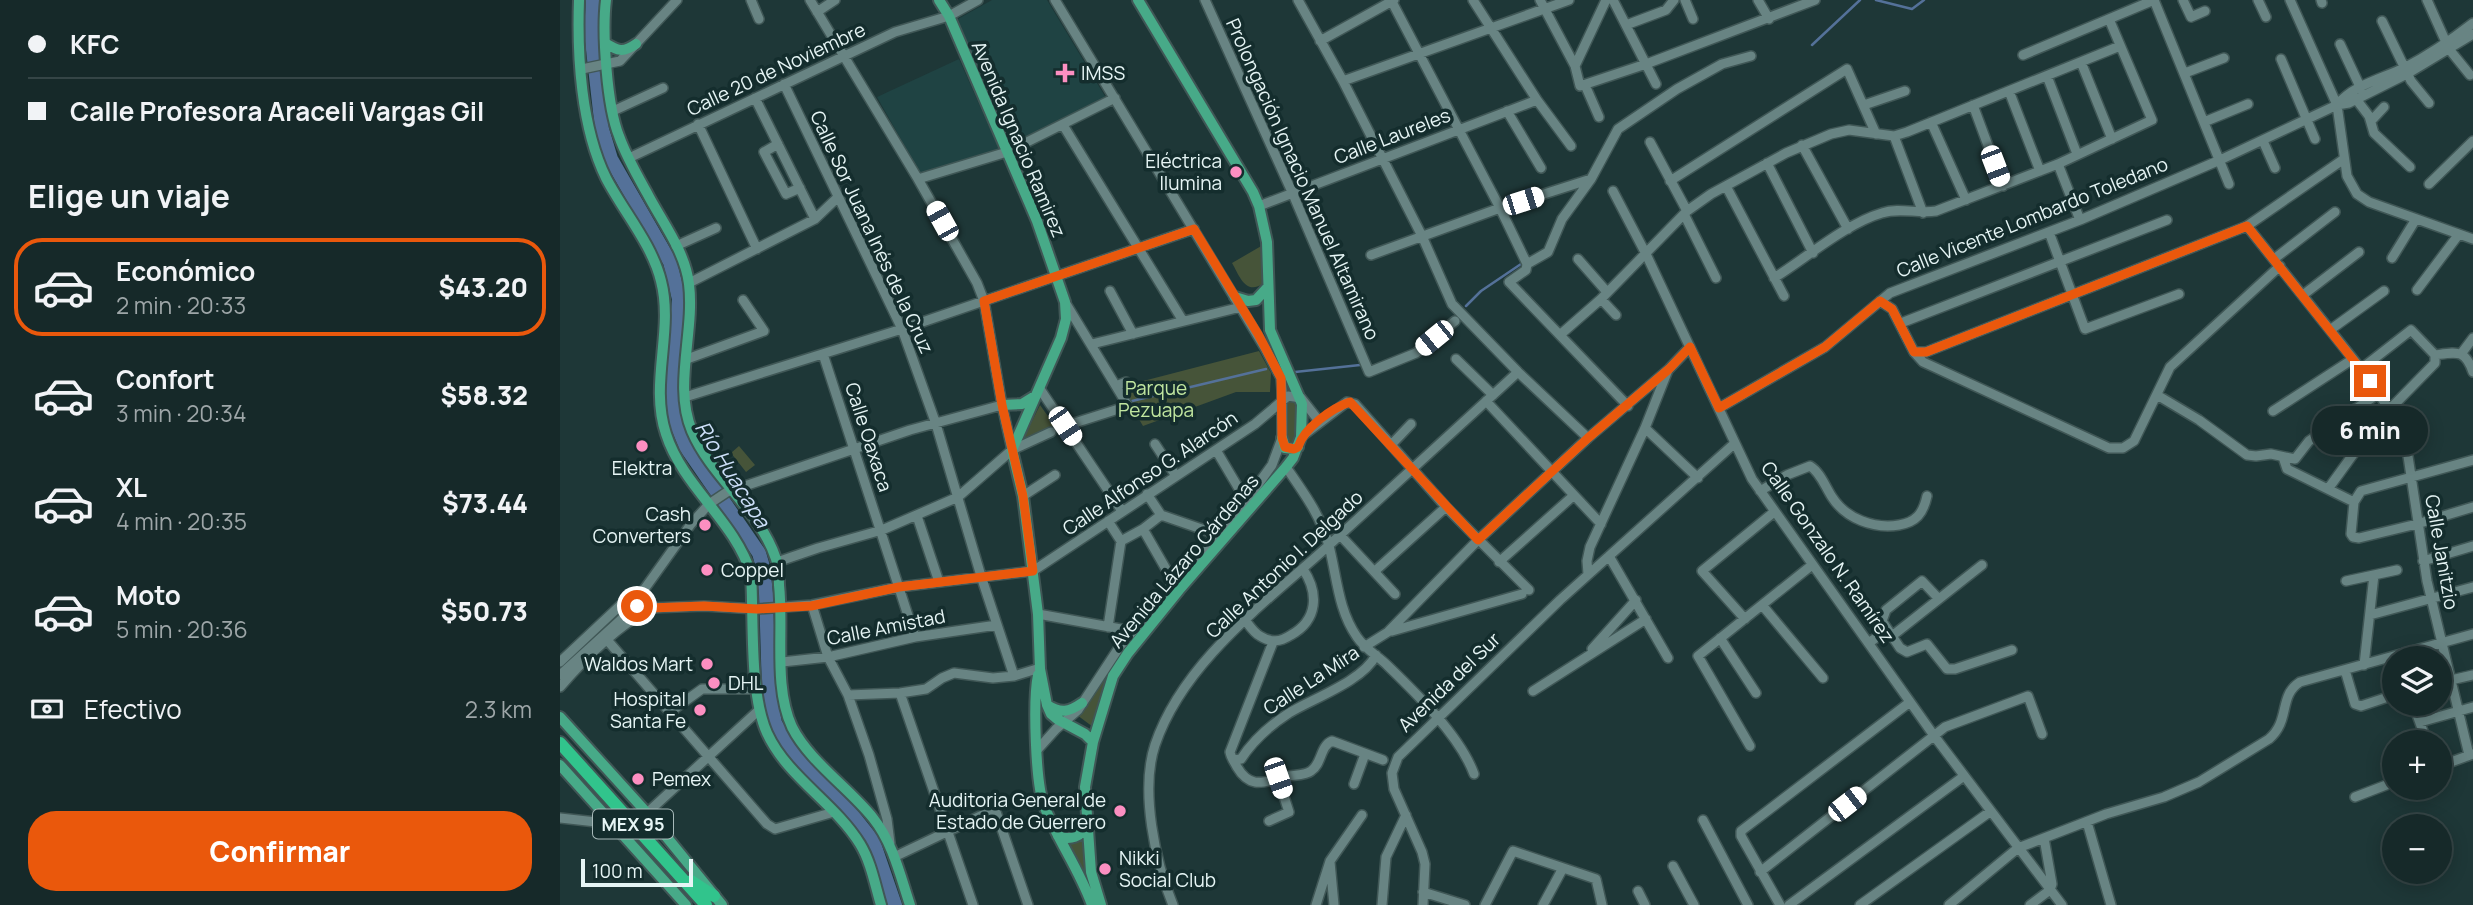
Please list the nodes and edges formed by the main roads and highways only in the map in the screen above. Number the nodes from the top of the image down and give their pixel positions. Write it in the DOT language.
graph roads {
  1 [pos="579,0"];
  2 [pos="606,0"];
  3 [pos="939,0"];
  4 [pos="1138,0"];
  5 [pos="605,43"];
  6 [pos="636,44"];
  7 [pos="1268,286"];
  8 [pos="1238,302"];
  9 [pos="1039,391"];
  10 [pos="1002,405"];
  11 [pos="1282,438"];
  12 [pos="1300,442"];
  13 [pos="1040,668"];
  14 [pos="1082,704"];
  15 [pos="1048,705"];
  16 [pos="560,717"];
  17 [pos="1093,742"];
  18 [pos="560,743"];
  19 [pos="560,754"];
  20 [pos="560,765"];
  21 [pos="1086,819"];
  22 [pos="1058,836"];
  23 [pos="714,902"];
  24 [pos="686,905"];
  25 [pos="698,905"];
  26 [pos="881,905"];
  27 [pos="910,905"];
  28 [pos="1092,905"];
  29 [pos="1101,905"];
  1 -- 26 [label="main road"];
  2 -- 5 [label="main road"];
  3 -- 9 [label="main road, Avenida Ignacio Ramirez"];
  4 -- 7 [label="main road"];
  5 -- 6 [label="main road"];
  5 -- 27 [label="main road"];
  7 -- 8 [label="main road"];
  7 -- 12 [label="main road"];
  9 -- 10 [label="main road"];
  9 -- 13 [label="main road, Avenida Ignacio Ramirez"];
  11 -- 12 [label="main road"];
  12 -- 17 [label="main road, Avenida Lázaro Cárdenas"];
  13 -- 15 [label="main road"];
  13 -- 22 [label="main road"];
  14 -- 15 [label="main road"];
  15 -- 17 [label="main road"];
  16 -- 23 [label="main road"];
  17 -- 21 [label="main road, Avenida Lázaro Cárdenas"];
  18 -- 23 [label="highway, MEX 95"];
  19 -- 25 [label="highway, MEX 95"];
  20 -- 24 [label="main road"];
  21 -- 22 [label="main road"];
  21 -- 29 [label="main road, Avenida Lázaro Cárdenas"];
  22 -- 28 [label="main road"];
}
